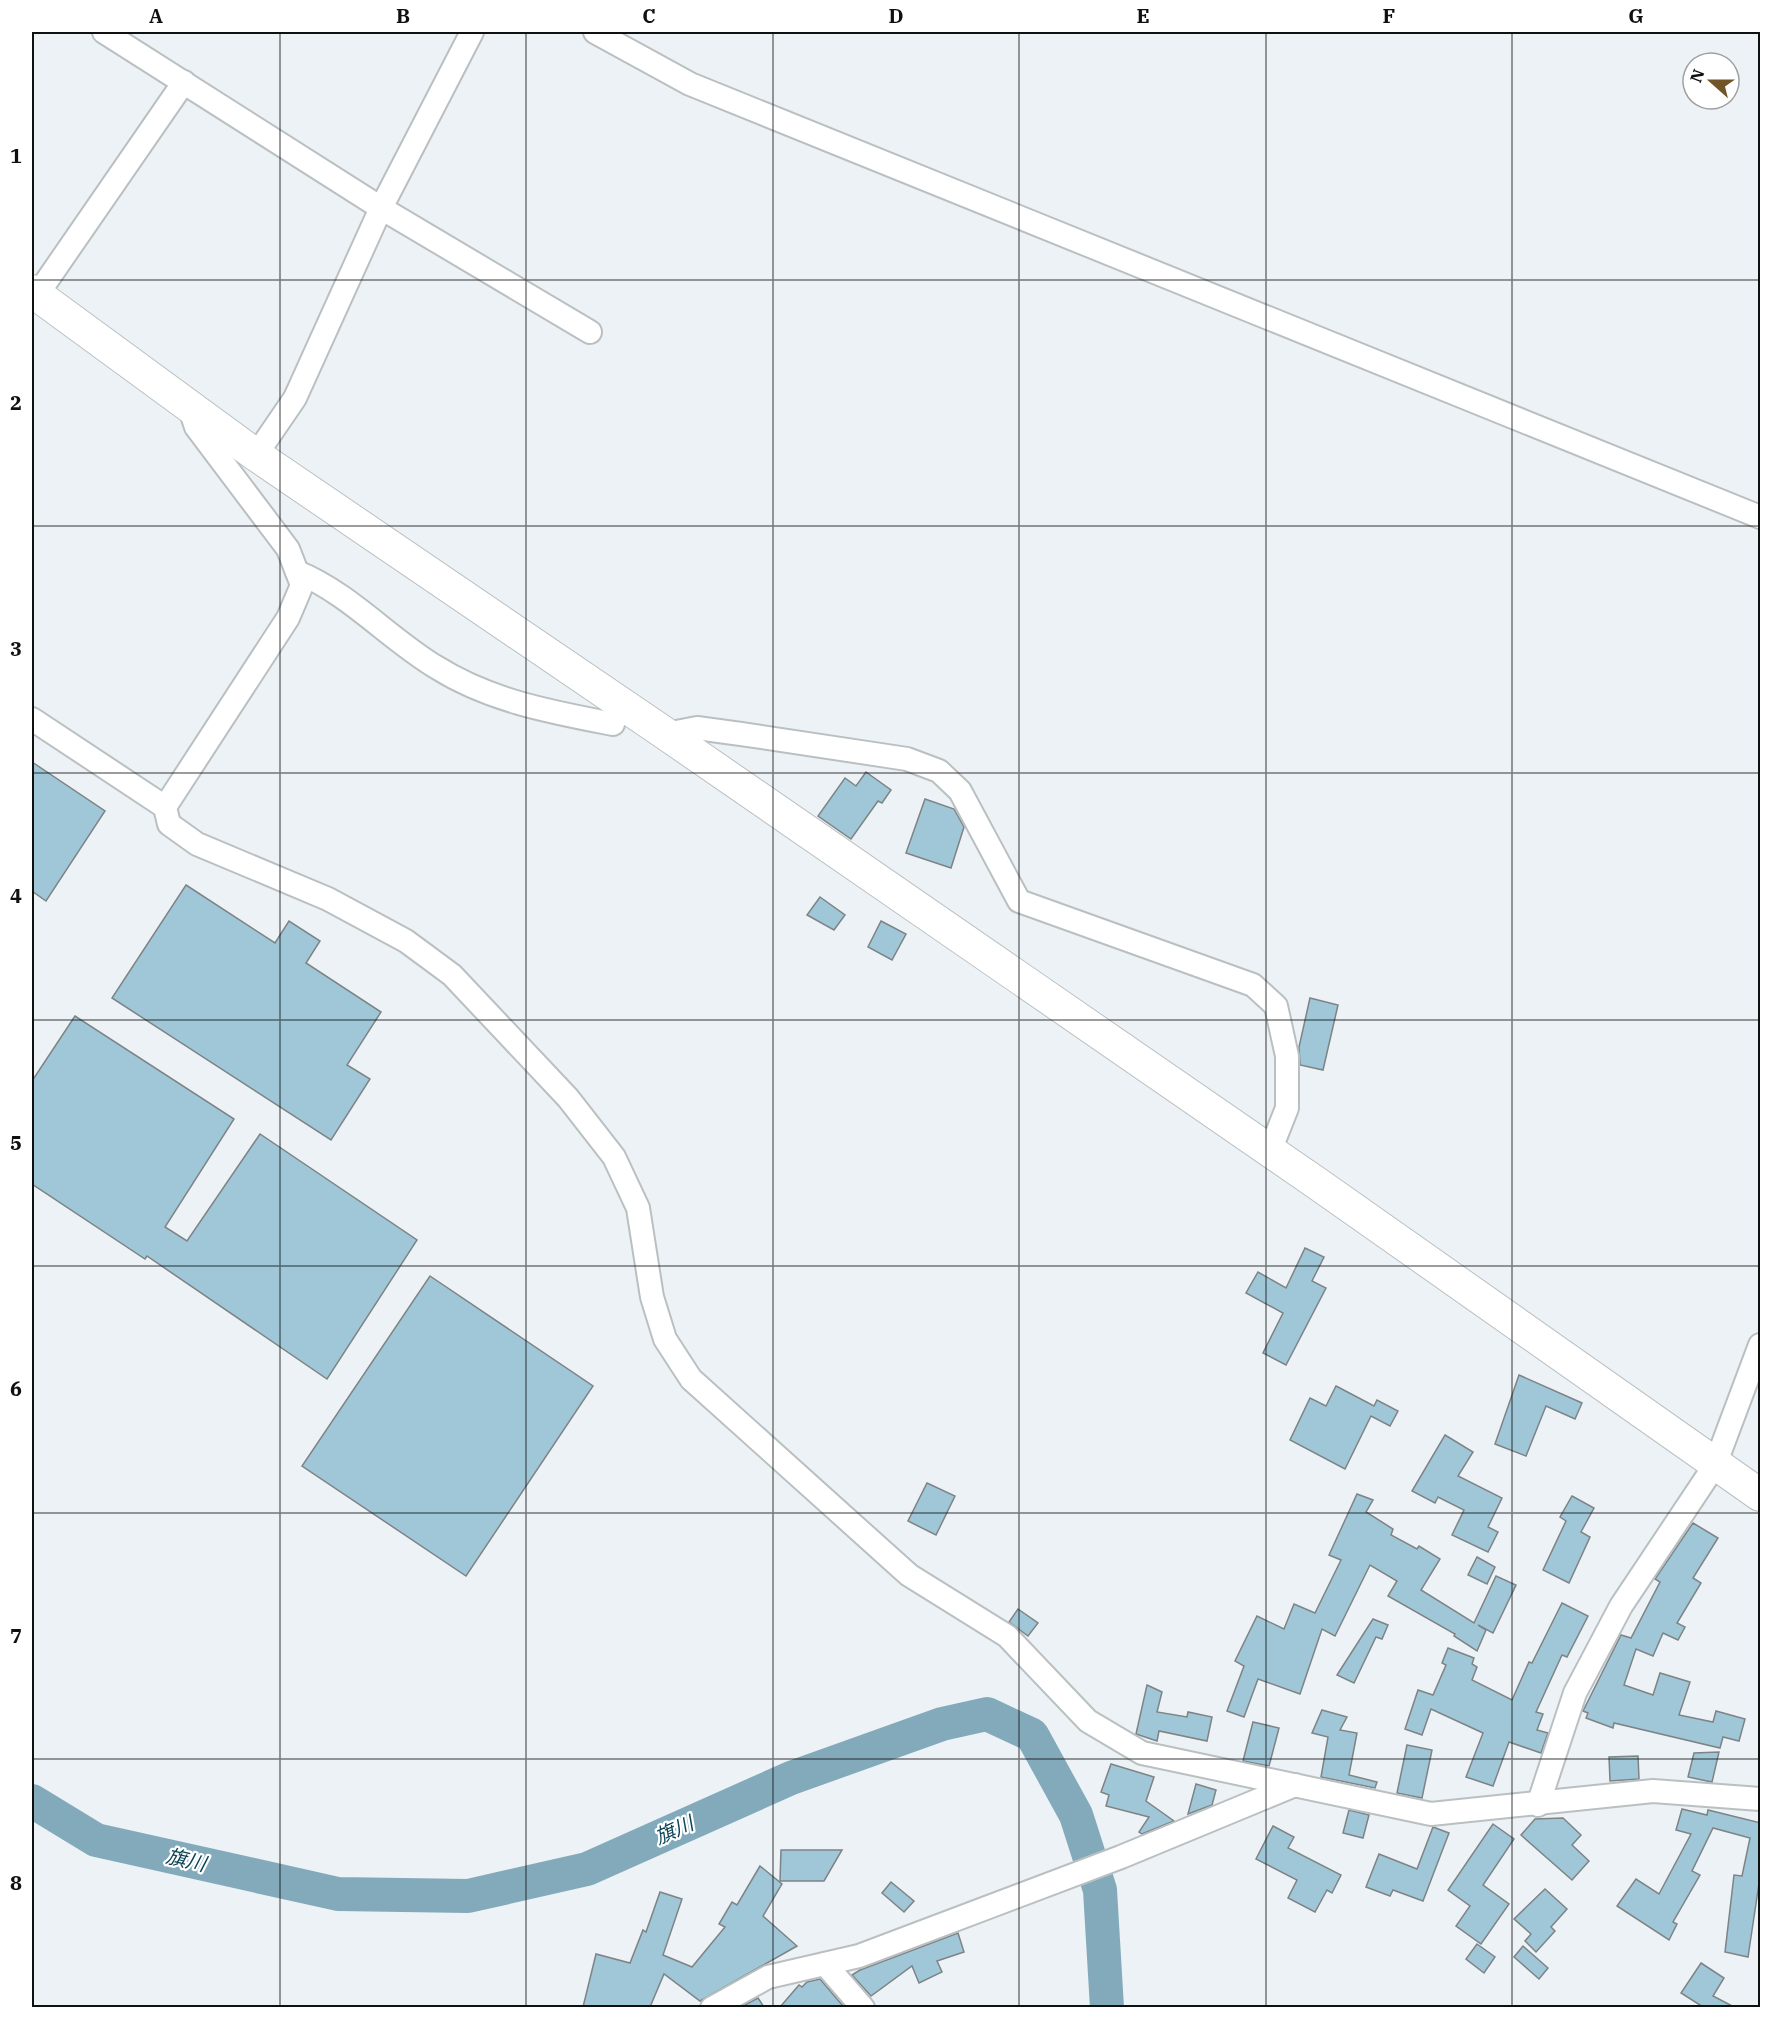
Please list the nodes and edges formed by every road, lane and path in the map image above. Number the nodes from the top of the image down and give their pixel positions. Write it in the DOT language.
graph roads {
  1 [pos="104,32"];
  2 [pos="472,32"];
  3 [pos="596,32"];
  4 [pos="184,82"];
  5 [pos="381,207"];
  6 [pos="34,293"];
  7 [pos="590,332"];
  8 [pos="190,409"];
  9 [pos="256,455"];
  10 [pos="1761,517"];
  11 [pos="297,572"];
  12 [pos="32,719"];
  13 [pos="612,724"];
  14 [pos="666,734"];
  15 [pos="165,807"];
  16 [pos="1270,1151"];
  17 [pos="1761,1345"];
  18 [pos="1715,1465"];
  19 [pos="1761,1495"];
  20 [pos="1295,1785"];
  21 [pos="1761,1799"];
  22 [pos="1538,1805"];
  23 [pos="825,1964"];
  24 [pos="712,2007"];
  25 [pos="863,2007"];
  1 -- 4 [label="street"];
  2 -- 5 [label="street"];
  3 -- 10 [label="street"];
  4 -- 5 [label="street"];
  4 -- 6 [label="street"];
  5 -- 7 [label="street"];
  5 -- 9 [label="street"];
  6 -- 8 [label="street"];
  8 -- 9 [label="street"];
  8 -- 11 [label="street"];
  9 -- 14 [label="street"];
  11 -- 13 [label="street"];
  11 -- 15 [label="street"];
  12 -- 15 [label="street"];
  14 -- 16 [label="street"];
  14 -- 16 [label="street"];
  15 -- 20 [label="street"];
  16 -- 18 [label="street"];
  17 -- 18 [label="street"];
  18 -- 19 [label="street"];
  18 -- 22 [label="street"];
  20 -- 22 [label="street"];
  20 -- 23 [label="street"];
  21 -- 22 [label="street"];
  23 -- 24 [label="street"];
  23 -- 25 [label="street"];
}
